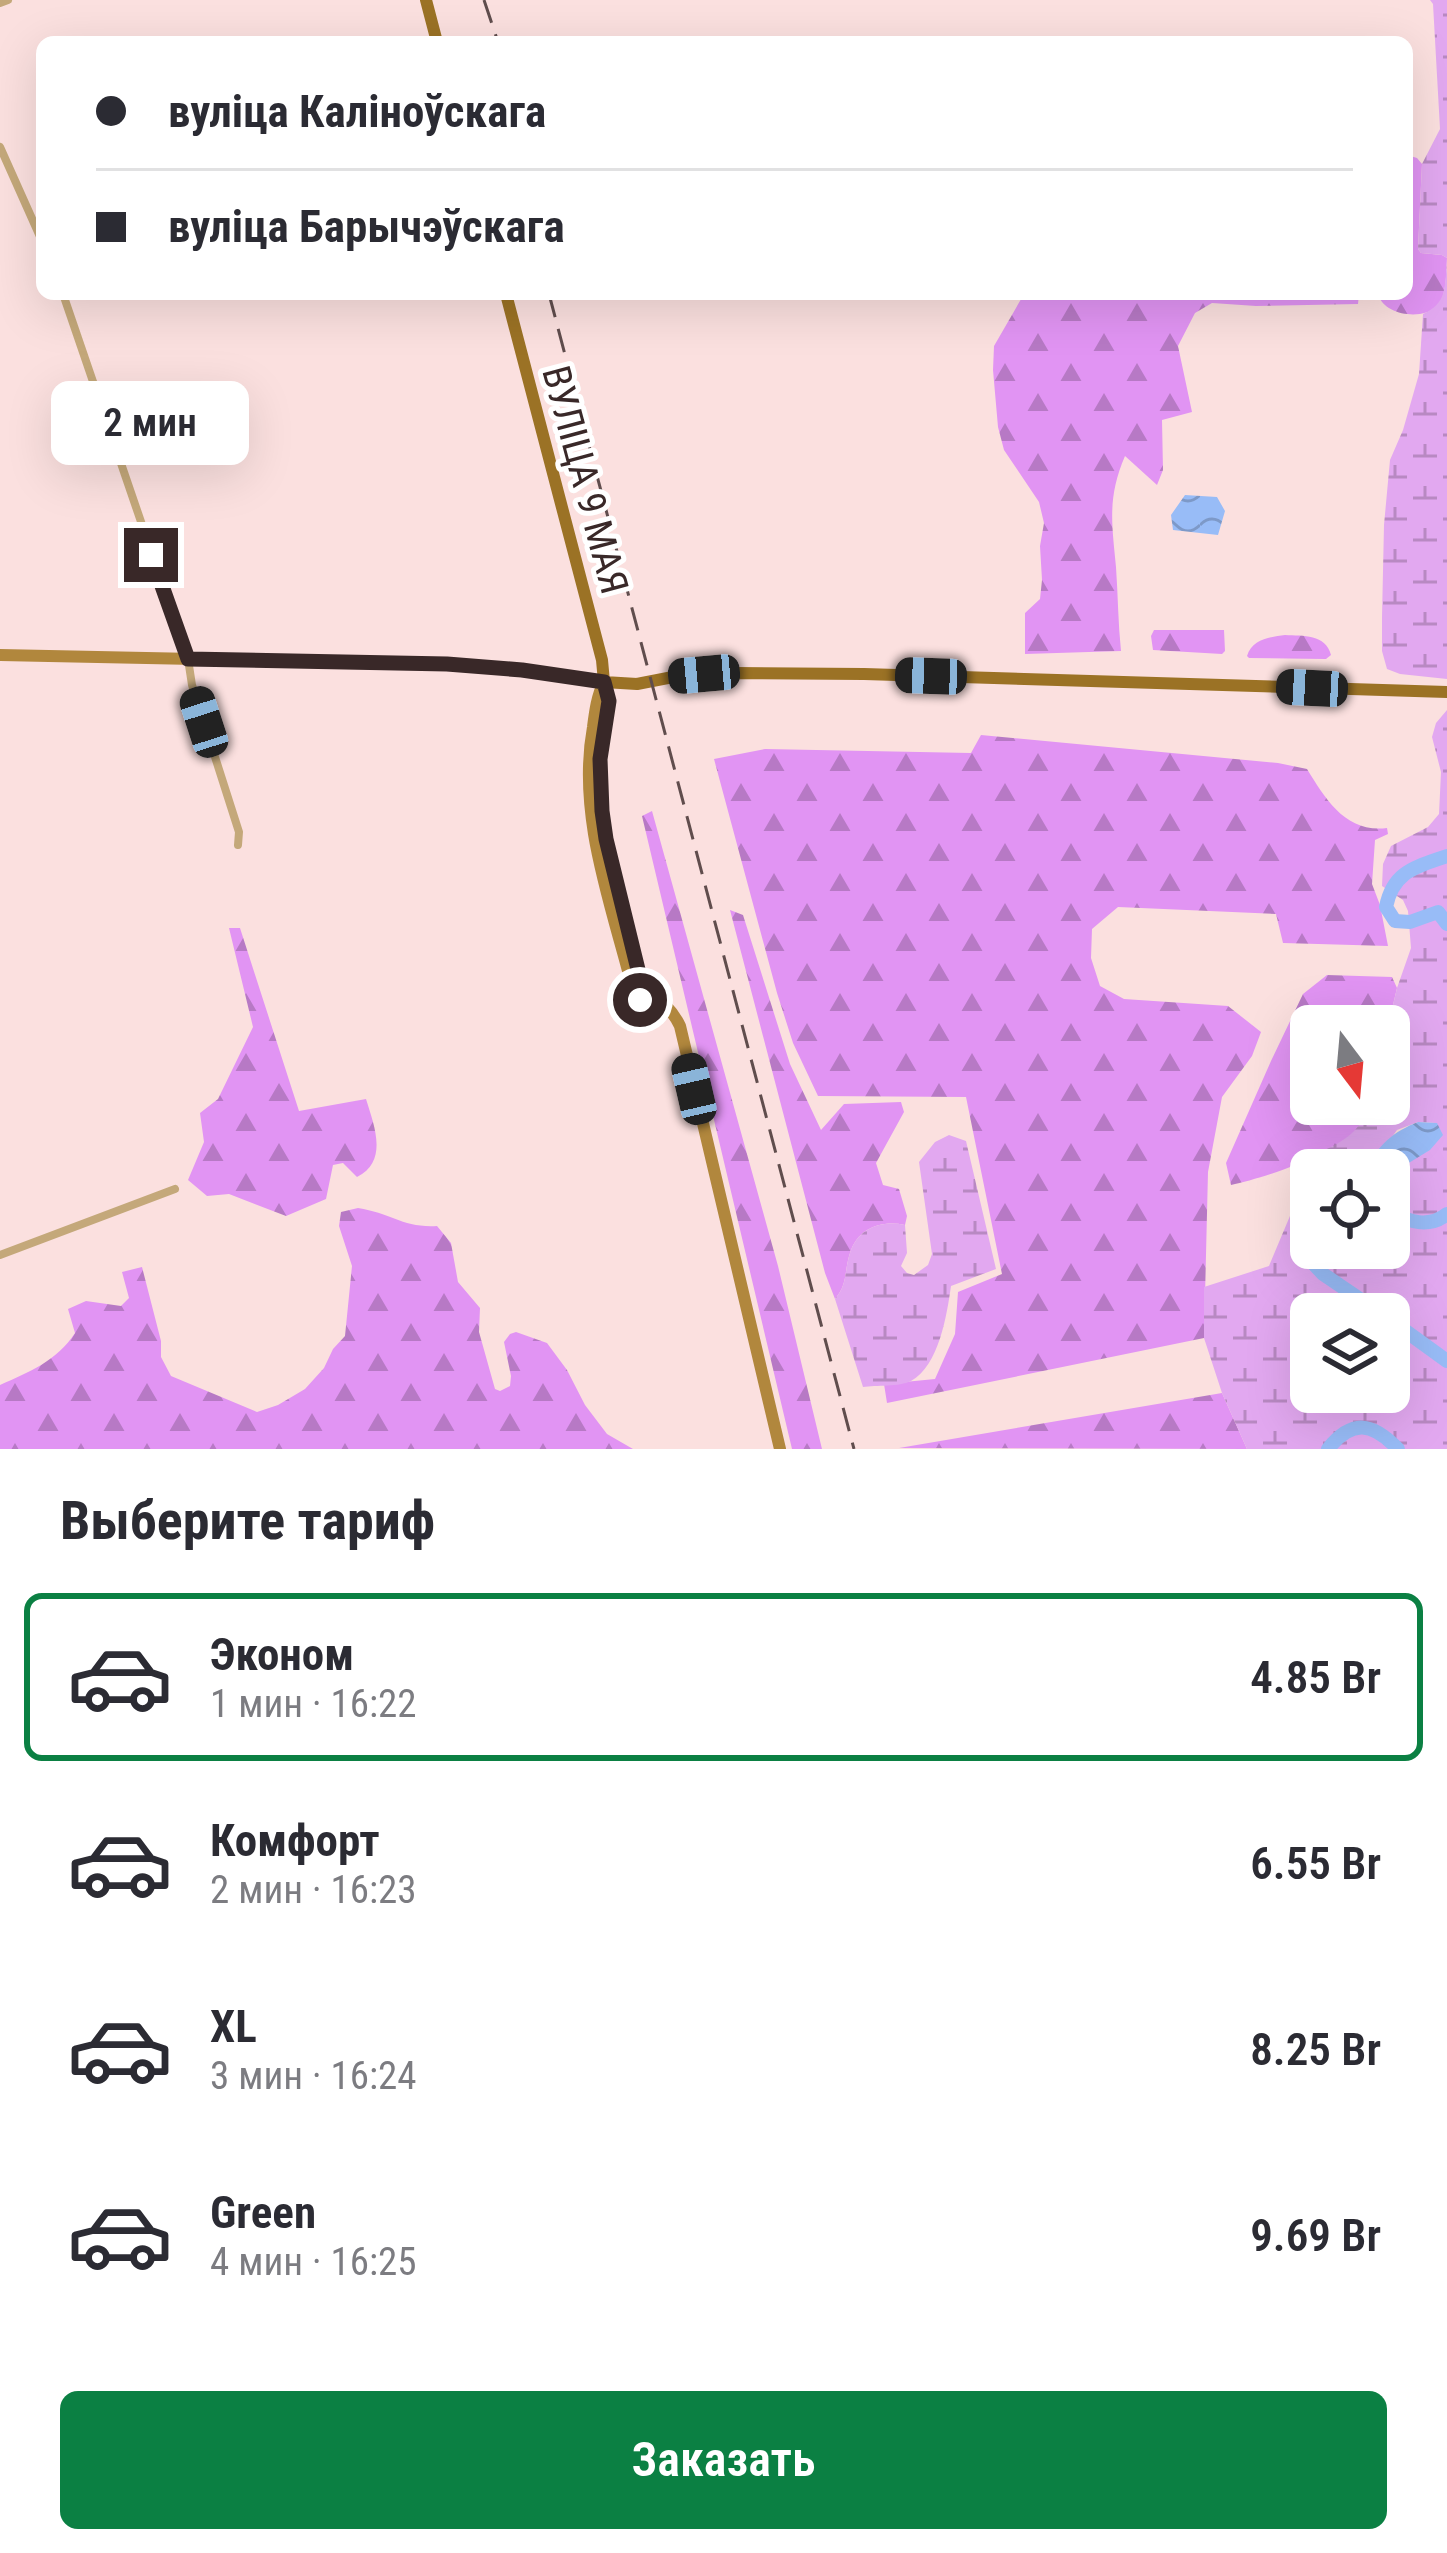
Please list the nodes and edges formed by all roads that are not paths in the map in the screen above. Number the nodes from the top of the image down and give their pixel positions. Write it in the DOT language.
graph roads {
  1 [pos="426,0"];
  2 [pos="435,36"];
  3 [pos="0,147"];
  4 [pos="36,228"];
  5 [pos="65,300"];
  6 [pos="508,300"];
  7 [pos="0,655"];
  8 [pos="188,659"];
  9 [pos="604,682"];
  10 [pos="1447,692"];
  11 [pos="238,845"];
  12 [pos="175,1190"];
  13 [pos="0,1255"];
  14 [pos="780,1449"];
  1 -- 2 [label="main road"];
  3 -- 4 [label="street"];
  5 -- 8 [label="street"];
  6 -- 9 [label="main road, ВУЛІЦА 9 МАЯ"];
  7 -- 8 [label="street"];
  8 -- 9 [label="street"];
  8 -- 11 [label="street"];
  9 -- 10 [label="main road"];
  9 -- 14 [label="street"];
  12 -- 13 [label="street"];
}
